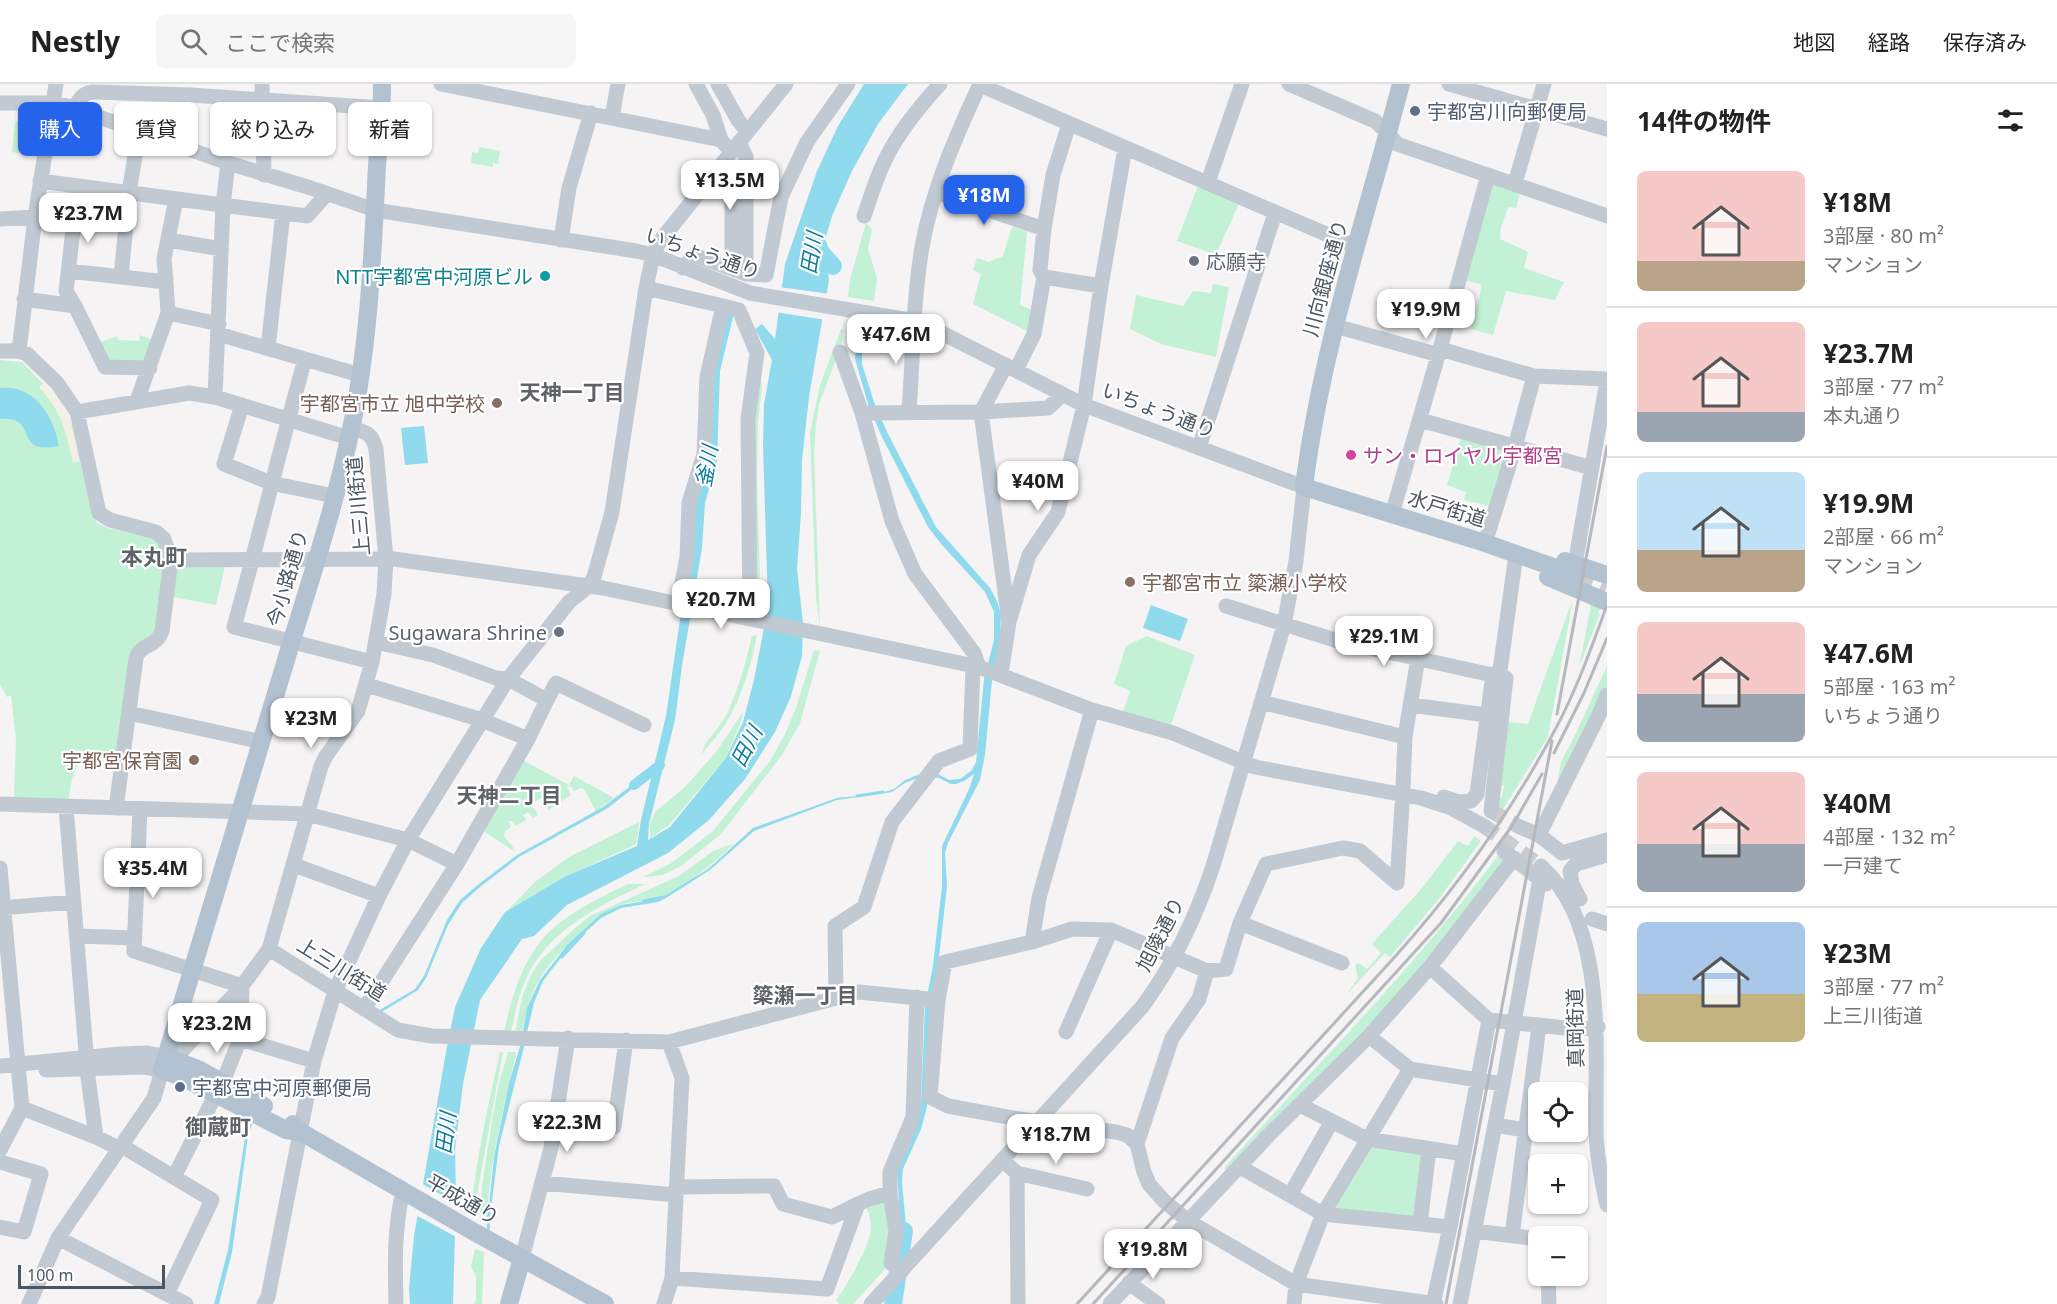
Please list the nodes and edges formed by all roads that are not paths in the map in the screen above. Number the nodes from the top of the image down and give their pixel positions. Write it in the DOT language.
graph roads {
  1 [pos="56,84"];
  2 [pos="262,84"];
  3 [pos="382,84"];
  4 [pos="441,84"];
  5 [pos="618,84"];
  6 [pos="696,84"];
  7 [pos="718,84"];
  8 [pos="786,84"];
  9 [pos="848,84"];
  10 [pos="940,84"];
  11 [pos="980,84"];
  12 [pos="1242,84"];
  13 [pos="1289,84"];
  14 [pos="1401,84"];
  15 [pos="1449,84"];
  16 [pos="1544,84"];
  17 [pos="147,89"];
  18 [pos="171,89"];
  19 [pos="263,101"];
  20 [pos="53,102"];
  21 [pos="79,102"];
  22 [pos="382,102"];
  23 [pos="0,103"];
  24 [pos="18,103"];
  25 [pos="348,106"];
  26 [pos="1536,109"];
  27 [pos="591,113"];
  28 [pos="612,117"];
  29 [pos="1070,124"];
  30 [pos="1607,129"];
  31 [pos="1388,133"];
  32 [pos="721,140"];
  33 [pos="739,142"];
  34 [pos="1125,148"];
  35 [pos="198,152"];
  36 [pos="44,156"];
  37 [pos="134,156"];
  38 [pos="379,156"];
  39 [pos="228,163"];
  40 [pos="719,168"];
  41 [pos="264,175"];
  42 [pos="1488,175"];
  43 [pos="40,181"];
  44 [pos="1208,183"];
  45 [pos="1515,183"];
  46 [pos="78,186"];
  47 [pos="936,192"];
  48 [pos="129,193"];
  49 [pos="327,194"];
  50 [pos="176,199"];
  51 [pos="223,205"];
  52 [pos="375,210"];
  53 [pos="284,213"];
  54 [pos="1275,213"];
  55 [pos="864,216"];
  56 [pos="1607,216"];
  57 [pos="35,217"];
  58 [pos="0,219"];
  59 [pos="1044,229"];
  60 [pos="168,240"];
  61 [pos="561,240"];
  62 [pos="1356,247"];
  63 [pos="221,249"];
  64 [pos="653,255"];
  65 [pos="684,268"];
  66 [pos="69,271"];
  67 [pos="739,272"];
  68 [pos="121,277"];
  69 [pos="1044,277"];
  70 [pos="166,282"];
  71 [pos="1101,286"];
  72 [pos="646,288"];
  73 [pos="24,299"];
  74 [pos="75,306"];
  75 [pos="723,306"];
  76 [pos="168,313"];
  77 [pos="915,321"];
  78 [pos="1335,326"];
  79 [pos="218,329"];
  80 [pos="268,348"];
  81 [pos="0,351"];
  82 [pos="19,351"];
  83 [pos="840,352"];
  84 [pos="1439,352"];
  85 [pos="305,359"];
  86 [pos="1011,367"];
  87 [pos="150,368"];
  88 [pos="360,375"];
  89 [pos="1534,376"];
  90 [pos="1607,380"];
  91 [pos="1063,394"];
  92 [pos="215,397"];
  93 [pos="137,401"];
  94 [pos="242,405"];
  95 [pos="1084,405"];
  96 [pos="909,411"];
  97 [pos="981,411"];
  98 [pos="77,412"];
  99 [pos="862,412"];
  100 [pos="288,418"];
  101 [pos="1420,420"];
  102 [pos="350,433"];
  103 [pos="1515,447"];
  104 [pos="1200,448"];
  105 [pos="1592,468"];
  106 [pos="271,483"];
  107 [pos="1304,487"];
  108 [pos="334,496"];
  109 [pos="1392,514"];
  110 [pos="1485,543"];
  111 [pos="1516,554"];
  112 [pos="386,559"];
  113 [pos="171,560"];
  114 [pos="315,560"];
  115 [pos="253,561"];
  116 [pos="1575,570"];
  117 [pos="1607,575"];
  118 [pos="589,586"];
  119 [pos="1607,602"];
  120 [pos="684,605"];
  121 [pos="1226,606"];
  122 [pos="753,620"];
  123 [pos="1009,622"];
  124 [pos="1284,626"];
  125 [pos="376,642"];
  126 [pos="291,643"];
  127 [pos="1418,658"];
  128 [pos="372,662"];
  129 [pos="976,667"];
  130 [pos="1496,674"];
  131 [pos="1001,675"];
  132 [pos="508,679"];
  133 [pos="367,685"];
  134 [pos="1607,695"];
  135 [pos="547,700"];
  136 [pos="1261,702"];
  137 [pos="1410,705"];
  138 [pos="1092,710"];
  139 [pos="129,713"];
  140 [pos="1487,716"];
  141 [pos="482,720"];
  142 [pos="644,725"];
  143 [pos="1405,737"];
  144 [pos="528,739"];
  145 [pos="262,742"];
  146 [pos="1243,763"];
  147 [pos="1329,782"];
  148 [pos="1403,788"];
  149 [pos="0,804"];
  150 [pos="1402,805"];
  151 [pos="66,807"];
  152 [pos="116,808"];
  153 [pos="140,809"];
  154 [pos="241,811"];
  155 [pos="1491,811"];
  156 [pos="308,814"];
  157 [pos="1480,827"];
  158 [pos="1520,827"];
  159 [pos="1539,836"];
  160 [pos="408,840"];
  161 [pos="1607,840"];
  162 [pos="1607,848"];
  163 [pos="1607,855"];
  164 [pos="294,864"];
  165 [pos="457,864"];
  166 [pos="0,867"];
  167 [pos="1544,872"];
  168 [pos="379,897"];
  169 [pos="73,902"];
  170 [pos="1,907"];
  171 [pos="1592,919"];
  172 [pos="1240,923"];
  173 [pos="1607,924"];
  174 [pos="1111,930"];
  175 [pos="77,936"];
  176 [pos="135,938"];
  177 [pos="1032,942"];
  178 [pos="269,949"];
  179 [pos="1175,956"];
  180 [pos="1342,963"];
  181 [pos="1593,963"];
  182 [pos="1430,967"];
  183 [pos="192,971"];
  184 [pos="1207,971"];
  185 [pos="242,986"];
  186 [pos="336,991"];
  187 [pos="836,997"];
  188 [pos="917,997"];
  189 [pos="938,1000"];
  190 [pos="364,1009"];
  191 [pos="1489,1020"];
  192 [pos="1514,1023"];
  193 [pos="1539,1026"];
  194 [pos="1598,1028"];
  195 [pos="1066,1032"];
  196 [pos="1369,1036"];
  197 [pos="568,1038"];
  198 [pos="240,1039"];
  199 [pos="626,1040"];
  200 [pos="669,1042"];
  201 [pos="314,1061"];
  202 [pos="87,1062"];
  203 [pos="164,1064"];
  204 [pos="0,1066"];
  205 [pos="17,1067"];
  206 [pos="1410,1069"];
  207 [pos="0,1070"];
  208 [pos="1478,1080"];
  209 [pos="1503,1084"];
  210 [pos="219,1087"];
  211 [pos="1300,1105"];
  212 [pos="22,1108"];
  213 [pos="1038,1120"];
  214 [pos="1332,1121"];
  215 [pos="554,1124"];
  216 [pos="1495,1125"];
  217 [pos="1525,1130"];
  218 [pos="301,1132"];
  219 [pos="96,1137"];
  220 [pos="1367,1139"];
  221 [pos="1137,1144"];
  222 [pos="121,1147"];
  223 [pos="1429,1149"];
  224 [pos="0,1150"];
  225 [pos="1464,1154"];
  226 [pos="1002,1160"];
  227 [pos="0,1162"];
  228 [pos="1240,1167"];
  229 [pos="1017,1173"];
  230 [pos="174,1177"];
  231 [pos="542,1183"];
  232 [pos="1087,1189"];
  233 [pos="403,1191"];
  234 [pos="676,1191"];
  235 [pos="890,1193"];
  236 [pos="1290,1195"];
  237 [pos="858,1204"];
  238 [pos="1607,1204"];
  239 [pos="1323,1214"];
  240 [pos="1188,1221"];
  241 [pos="1420,1224"];
  242 [pos="0,1227"];
  243 [pos="1450,1227"];
  244 [pos="1474,1232"];
  245 [pos="1512,1236"];
  246 [pos="58,1238"];
  247 [pos="1528,1238"];
  248 [pos="522,1258"];
  249 [pos="901,1272"];
  250 [pos="672,1278"];
  251 [pos="1129,1283"];
  252 [pos="1296,1284"];
  253 [pos="1548,1286"];
  254 [pos="166,1294"];
  255 [pos="29,1304"];
  256 [pos="186,1304"];
  257 [pos="264,1304"];
  258 [pos="396,1304"];
  259 [pos="509,1304"];
  260 [pos="605,1304"];
  261 [pos="664,1304"];
  262 [pos="871,1304"];
  263 [pos="1018,1304"];
  264 [pos="1110,1304"];
  265 [pos="1158,1304"];
  266 [pos="1294,1304"];
  267 [pos="1434,1304"];
  268 [pos="1460,1304"];
  269 [pos="1549,1304"];
  1 -- 20 [label="street"];
  2 -- 19 [label="street"];
  3 -- 22 [label="main road, 今小路通り"];
  4 -- 27 [label="street"];
  5 -- 28 [label="street"];
  6 -- 32 [label="street"];
  7 -- 33 [label="street"];
  8 -- 33 [label="street"];
  9 -- 67 [label="street"];
  10 -- 55 [label="street"];
  11 -- 29 [label="street"];
  11 -- 47 [label="street"];
  12 -- 44 [label="street"];
  13 -- 31 [label="street"];
  14 -- 31 [label="main road, 川向銀座通り"];
  15 -- 26 [label="street"];
  16 -- 26 [label="street"];
  17 -- 18 [label="street"];
  17 -- 21 [label="street"];
  18 -- 19 [label="street"];
  19 -- 25 [label="street"];
  19 -- 41 [label="street"];
  23 -- 24 [label="street, いちょう通り"];
  26 -- 30 [label="street"];
  26 -- 45 [label="street"];
  27 -- 28 [label="street"];
  27 -- 61 [label="street"];
  28 -- 32 [label="street"];
  29 -- 34 [label="street"];
  29 -- 59 [label="street"];
  31 -- 42 [label="street"];
  31 -- 62 [label="main road, 川向銀座通り"];
  32 -- 33 [label="street"];
  33 -- 40 [label="street"];
  33 -- 67 [label="street"];
  34 -- 44 [label="street"];
  34 -- 71 [label="street"];
  35 -- 39 [label="street, いちょう通り"];
  36 -- 43 [label="street"];
  37 -- 48 [label="street"];
  38 -- 52 [label="main road, 今小路通り"];
  39 -- 41 [label="street, いちょう通り"];
  39 -- 51 [label="street"];
  40 -- 64 [label="street"];
  40 -- 67 [label="street"];
  41 -- 49 [label="street, いちょう通り"];
  42 -- 45 [label="street"];
  42 -- 84 [label="street"];
  43 -- 46 [label="street"];
  43 -- 57 [label="street"];
  44 -- 54 [label="street"];
  45 -- 56 [label="street"];
  46 -- 48 [label="street"];
  46 -- 66 [label="street"];
  47 -- 59 [label="street"];
  47 -- 77 [label="street"];
  48 -- 50 [label="street"];
  48 -- 68 [label="street"];
  49 -- 52 [label="street, いちょう通り"];
  49 -- 53 [label="street"];
  50 -- 51 [label="street"];
  50 -- 60 [label="street"];
  51 -- 53 [label="street"];
  51 -- 63 [label="street"];
  52 -- 61 [label="street, いちょう通り"];
  52 -- 88 [label="main road, 今小路通り"];
  53 -- 80 [label="street"];
  54 -- 62 [label="street"];
  54 -- 104 [label="street"];
  57 -- 58 [label="street"];
  57 -- 73 [label="street"];
  59 -- 69 [label="street"];
  60 -- 63 [label="street"];
  60 -- 70 [label="street"];
  61 -- 64 [label="street, いちょう通り"];
  62 -- 78 [label="main road, 川向銀座通り"];
  63 -- 79 [label="street"];
  64 -- 65 [label="street, いちょう通り"];
  64 -- 72 [label="street"];
  65 -- 67 [label="street"];
  65 -- 77 [label="street, いちょう通り"];
  66 -- 68 [label="street"];
  66 -- 74 [label="street"];
  68 -- 70 [label="street"];
  69 -- 71 [label="street"];
  69 -- 86 [label="street"];
  70 -- 76 [label="street"];
  71 -- 95 [label="street"];
  72 -- 75 [label="street"];
  72 -- 118 [label="street"];
  73 -- 74 [label="street"];
  73 -- 82 [label="street"];
  74 -- 87 [label="street"];
  75 -- 120 [label="street"];
  75 -- 122 [label="street"];
  76 -- 79 [label="street"];
  76 -- 87 [label="street"];
  77 -- 86 [label="street, いちょう通り"];
  77 -- 96 [label="street"];
  78 -- 84 [label="street"];
  78 -- 107 [label="main road, 川向銀座通り"];
  79 -- 80 [label="street"];
  79 -- 92 [label="street"];
  80 -- 85 [label="street"];
  81 -- 82 [label="street"];
  82 -- 98 [label="street"];
  83 -- 99 [label="street"];
  84 -- 89 [label="street"];
  84 -- 101 [label="street"];
  85 -- 88 [label="street"];
  85 -- 100 [label="street"];
  86 -- 91 [label="street, いちょう通り"];
  86 -- 97 [label="street"];
  87 -- 93 [label="street"];
  88 -- 102 [label="main road, 今小路通り"];
  89 -- 90 [label="street"];
  89 -- 103 [label="street"];
  90 -- 105 [label="street"];
  91 -- 95 [label="street, いちょう通り"];
  91 -- 97 [label="street"];
  92 -- 93 [label="street"];
  92 -- 94 [label="street"];
  93 -- 98 [label="street"];
  94 -- 100 [label="street"];
  94 -- 106 [label="street"];
  95 -- 104 [label="street, いちょう通り"];
  95 -- 123 [label="street"];
  96 -- 97 [label="street"];
  96 -- 99 [label="street"];
  97 -- 123 [label="street"];
  98 -- 113 [label="street"];
  99 -- 129 [label="street"];
  100 -- 102 [label="street"];
  100 -- 106 [label="street"];
  101 -- 103 [label="street"];
  101 -- 109 [label="street"];
  102 -- 108 [label="main road, 今小路通り"];
  102 -- 112 [label="street, 上三川街道"];
  103 -- 105 [label="street"];
  103 -- 110 [label="street"];
  104 -- 107 [label="street, いちょう通り"];
  105 -- 116 [label="street"];
  106 -- 108 [label="street"];
  106 -- 115 [label="street"];
  107 -- 109 [label="main road, 水戸街道"];
  107 -- 124 [label="street, 旭陵通り"];
  108 -- 114 [label="main road, 今小路通り"];
  109 -- 110 [label="main road, 水戸街道"];
  110 -- 111 [label="main road, 水戸街道"];
  110 -- 116 [label="main road"];
  111 -- 116 [label="main road, 水戸街道"];
  111 -- 119 [label="main road"];
  111 -- 130 [label="street"];
  112 -- 114 [label="street"];
  112 -- 118 [label="street"];
  112 -- 125 [label="street, 上三川街道"];
  113 -- 115 [label="street"];
  113 -- 139 [label="street"];
  114 -- 115 [label="street"];
  114 -- 126 [label="main road, 今小路通り"];
  115 -- 126 [label="street"];
  116 -- 117 [label="main road"];
  118 -- 120 [label="street"];
  118 -- 132 [label="street"];
  120 -- 122 [label="street"];
  121 -- 124 [label="street"];
  122 -- 129 [label="street"];
  123 -- 131 [label="street"];
  124 -- 127 [label="street"];
  124 -- 136 [label="street, 旭陵通り"];
  125 -- 128 [label="street, 上三川街道"];
  125 -- 132 [label="street"];
  126 -- 128 [label="street"];
  126 -- 145 [label="main road, 今小路通り"];
  127 -- 130 [label="street"];
  127 -- 137 [label="street"];
  128 -- 133 [label="street, 上三川街道"];
  129 -- 131 [label="street"];
  129 -- 187 [label="street"];
  130 -- 140 [label="street"];
  130 -- 155 [label="street"];
  130 -- 157 [label="street"];
  131 -- 138 [label="street"];
  132 -- 135 [label="street"];
  132 -- 141 [label="street"];
  133 -- 141 [label="street"];
  133 -- 156 [label="street, 上三川街道"];
  134 -- 159 [label="street"];
  135 -- 142 [label="street"];
  135 -- 144 [label="street"];
  136 -- 143 [label="street"];
  136 -- 146 [label="street, 旭陵通り"];
  137 -- 140 [label="street"];
  137 -- 143 [label="street"];
  138 -- 146 [label="street"];
  138 -- 177 [label="street"];
  139 -- 145 [label="street"];
  139 -- 152 [label="street"];
  140 -- 148 [label="street"];
  141 -- 144 [label="street"];
  141 -- 160 [label="street"];
  143 -- 148 [label="street"];
  144 -- 165 [label="street"];
  145 -- 154 [label="main road, 今小路通り"];
  146 -- 147 [label="street"];
  146 -- 179 [label="street, 旭陵通り"];
  147 -- 148 [label="street"];
  147 -- 150 [label="street"];
  147 -- 157 [label="street"];
  149 -- 151 [label="street"];
  150 -- 157 [label="street"];
  150 -- 172 [label="street"];
  151 -- 152 [label="street"];
  151 -- 169 [label="street"];
  152 -- 153 [label="street"];
  153 -- 154 [label="street"];
  153 -- 176 [label="street"];
  154 -- 156 [label="street"];
  154 -- 183 [label="main road, 今小路通り"];
  156 -- 160 [label="street"];
  156 -- 164 [label="street, 上三川街道"];
  158 -- 159 [label="street"];
  159 -- 161 [label="street"];
  160 -- 165 [label="street"];
  160 -- 168 [label="street"];
  162 -- 167 [label="street"];
  163 -- 171 [label="street"];
  164 -- 168 [label="street"];
  164 -- 178 [label="street, 上三川街道"];
  165 -- 190 [label="street"];
  166 -- 170 [label="street"];
  167 -- 181 [label="street, 真岡街道"];
  167 -- 182 [label="street, 真岡街道"];
  167 -- 192 [label="street"];
  168 -- 186 [label="street"];
  169 -- 170 [label="street"];
  169 -- 175 [label="street"];
  170 -- 205 [label="street"];
  171 -- 173 [label="street"];
  171 -- 181 [label="street"];
  172 -- 180 [label="street"];
  172 -- 184 [label="street"];
  174 -- 177 [label="street"];
  174 -- 179 [label="street"];
  174 -- 195 [label="street"];
  175 -- 176 [label="street"];
  175 -- 202 [label="street"];
  176 -- 183 [label="street"];
  177 -- 189 [label="street"];
  178 -- 185 [label="street"];
  178 -- 186 [label="street, 上三川街道"];
  179 -- 184 [label="street"];
  179 -- 213 [label="street, 旭陵通り"];
  181 -- 194 [label="street, 真岡街道"];
  182 -- 191 [label="street"];
  182 -- 196 [label="street"];
  183 -- 185 [label="street"];
  183 -- 203 [label="main road, 今小路通り"];
  184 -- 221 [label="street"];
  185 -- 198 [label="street"];
  185 -- 203 [label="street"];
  186 -- 190 [label="street, 上三川街道"];
  186 -- 201 [label="street"];
  187 -- 188 [label="street, 上三川街道"];
  187 -- 200 [label="street, 上三川街道"];
  188 -- 189 [label="street, 上三川街道"];
  188 -- 235 [label="street"];
  189 -- 213 [label="street"];
  190 -- 197 [label="street, 上三川街道"];
  191 -- 192 [label="street"];
  191 -- 208 [label="street"];
  192 -- 193 [label="street"];
  192 -- 209 [label="street"];
  193 -- 194 [label="street"];
  193 -- 217 [label="street"];
  194 -- 238 [label="street, 真岡街道"];
  196 -- 206 [label="street"];
  196 -- 211 [label="street"];
  197 -- 199 [label="street, 上三川街道"];
  197 -- 215 [label="street"];
  198 -- 201 [label="street"];
  198 -- 210 [label="street"];
  199 -- 200 [label="street, 上三川街道"];
  199 -- 215 [label="street"];
  200 -- 234 [label="street"];
  201 -- 218 [label="street"];
  202 -- 203 [label="street, 平成通り"];
  202 -- 205 [label="street, 平成通り"];
  202 -- 219 [label="street"];
  203 -- 210 [label="main road, 平成通り"];
  203 -- 222 [label="street"];
  204 -- 205 [label="street, 平成通り"];
  205 -- 207 [label="street, 平成通り"];
  205 -- 212 [label="street"];
  206 -- 208 [label="street"];
  206 -- 220 [label="street"];
  208 -- 209 [label="street"];
  208 -- 225 [label="street"];
  209 -- 216 [label="street"];
  210 -- 218 [label="main road, 平成通り"];
  210 -- 230 [label="street"];
  211 -- 214 [label="street"];
  211 -- 228 [label="street"];
  212 -- 219 [label="street"];
  212 -- 224 [label="street"];
  213 -- 221 [label="street"];
  213 -- 226 [label="street, 旭陵通り"];
  214 -- 220 [label="street"];
  214 -- 236 [label="street"];
  215 -- 231 [label="street"];
  216 -- 217 [label="street"];
  216 -- 244 [label="street"];
  217 -- 245 [label="street"];
  218 -- 233 [label="main road, 平成通り"];
  218 -- 257 [label="street"];
  219 -- 222 [label="street"];
  220 -- 223 [label="street"];
  220 -- 239 [label="street"];
  221 -- 240 [label="street"];
  222 -- 230 [label="street"];
  222 -- 246 [label="street"];
  223 -- 225 [label="street"];
  223 -- 241 [label="street"];
  225 -- 243 [label="street"];
  226 -- 229 [label="street"];
  226 -- 249 [label="street, 旭陵通り"];
  227 -- 242 [label="street"];
  228 -- 236 [label="street"];
  228 -- 240 [label="street"];
  229 -- 232 [label="street"];
  229 -- 263 [label="street"];
  230 -- 254 [label="street"];
  231 -- 234 [label="street"];
  231 -- 248 [label="street"];
  233 -- 248 [label="main road, 平成通り"];
  233 -- 258 [label="street"];
  234 -- 237 [label="street"];
  234 -- 250 [label="street"];
  235 -- 237 [label="street"];
  235 -- 249 [label="street"];
  236 -- 239 [label="street"];
  237 -- 250 [label="street"];
  239 -- 241 [label="street"];
  239 -- 252 [label="street"];
  240 -- 251 [label="street"];
  240 -- 252 [label="street"];
  241 -- 243 [label="street"];
  243 -- 267 [label="street"];
  244 -- 245 [label="street"];
  244 -- 268 [label="street"];
  245 -- 247 [label="street"];
  246 -- 254 [label="street"];
  246 -- 255 [label="street"];
  248 -- 259 [label="main road"];
  248 -- 260 [label="main road, 平成通り"];
  249 -- 262 [label="street, 旭陵通り"];
  250 -- 261 [label="street"];
  251 -- 264 [label="street"];
  251 -- 265 [label="street"];
  252 -- 266 [label="street"];
  252 -- 267 [label="street"];
  253 -- 269 [label="street"];
  254 -- 256 [label="street"];
}
